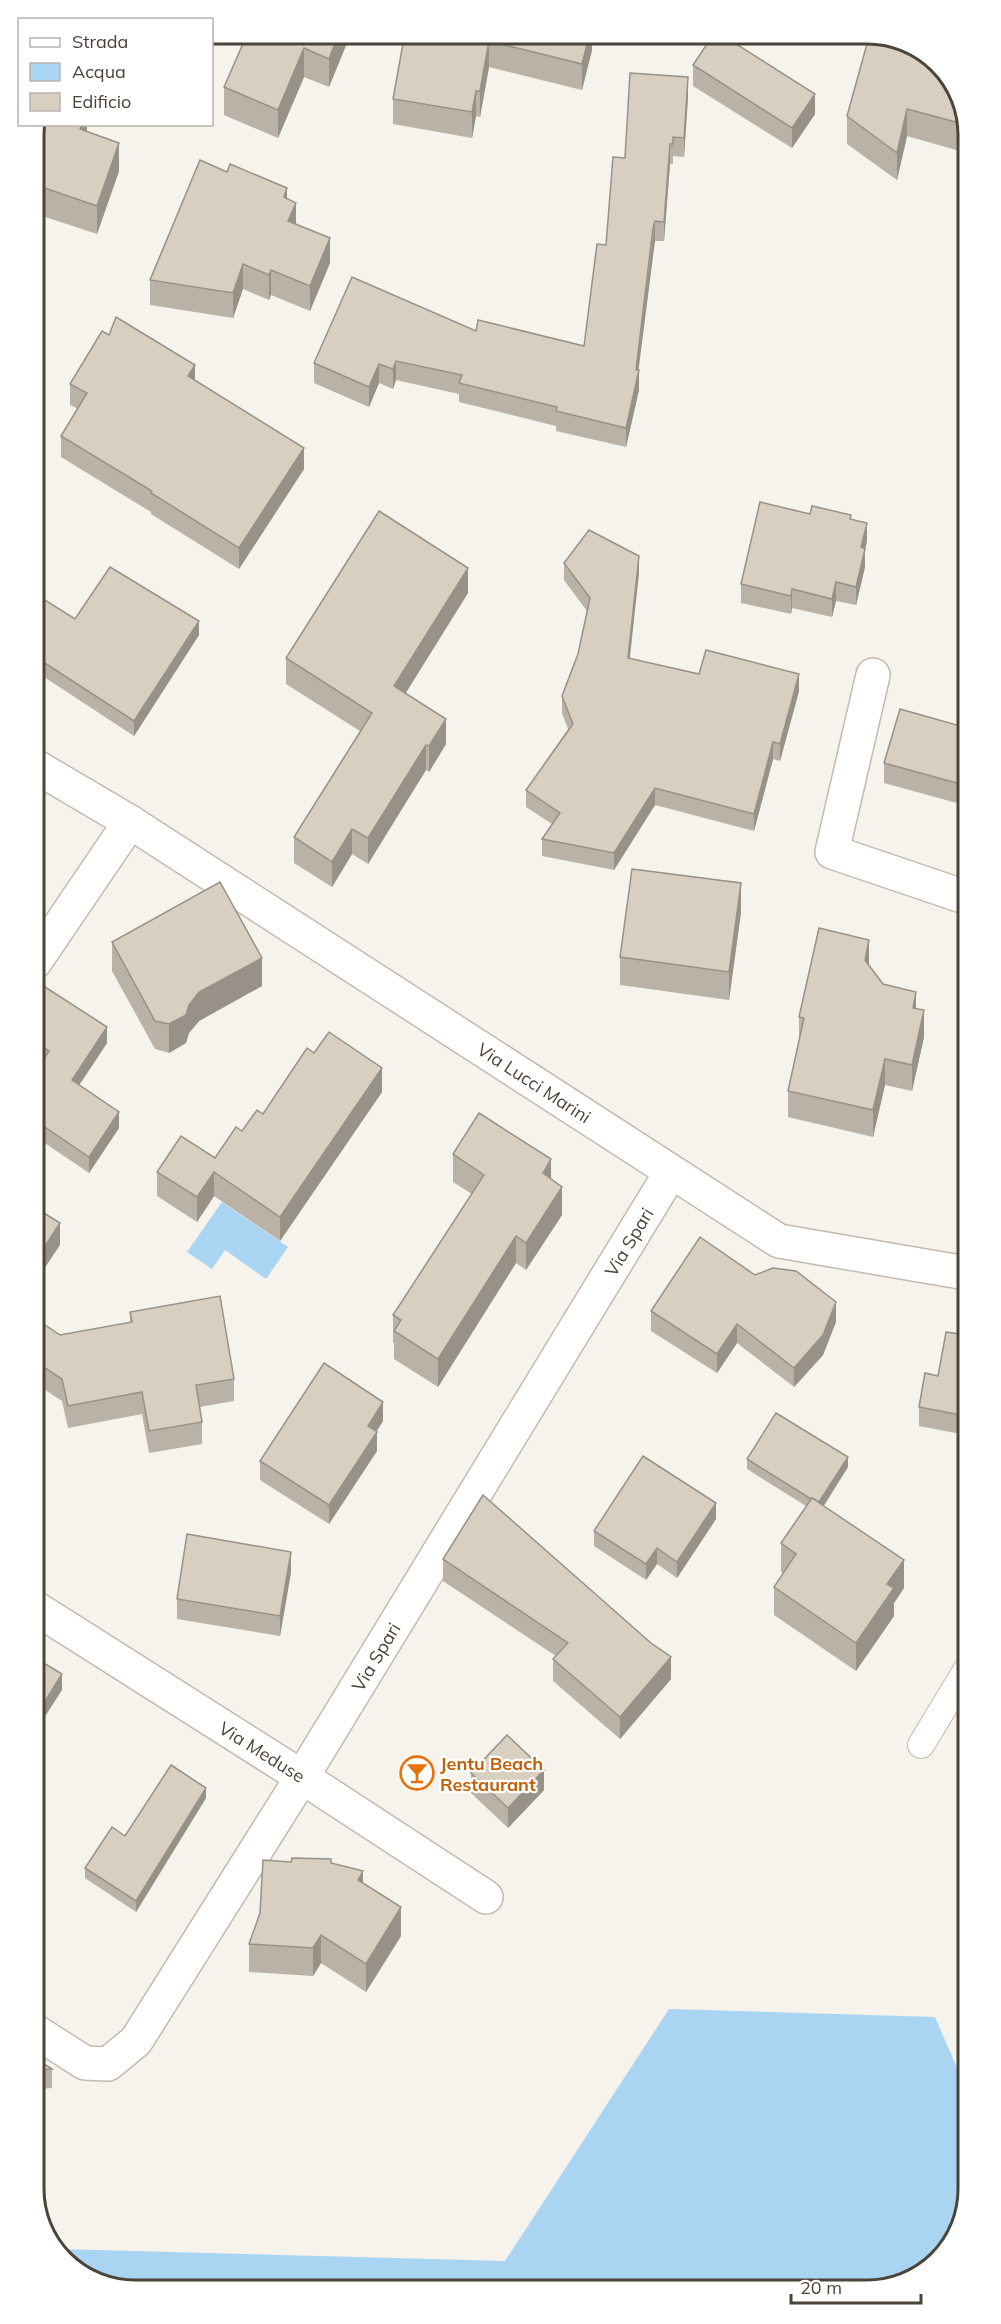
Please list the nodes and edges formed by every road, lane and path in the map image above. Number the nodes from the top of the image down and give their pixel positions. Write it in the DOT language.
graph roads {
  1 [pos="873,675"];
  2 [pos="44,771"];
  3 [pos="130,822"];
  4 [pos="958,895"];
  5 [pos="44,949"];
  6 [pos="671,1172"];
  7 [pos="958,1272"];
  8 [pos="43,1614"];
  9 [pos="958,1684"];
  10 [pos="921,1745"];
  11 [pos="302,1777"];
  12 [pos="486,1897"];
  13 [pos="43,2036"];
  1 -- 4 [label="street"];
  2 -- 3 [label="street, Via Lucci Marini"];
  3 -- 5 [label="street"];
  3 -- 6 [label="street, Via Lucci Marini"];
  6 -- 7 [label="street, Via Lucci Marini"];
  6 -- 11 [label="street, Via Spari"];
  8 -- 11 [label="street, Via Meduse"];
  9 -- 10 [label="lane"];
  11 -- 12 [label="street, Via Meduse"];
  11 -- 13 [label="street, Via Spari"];
}
